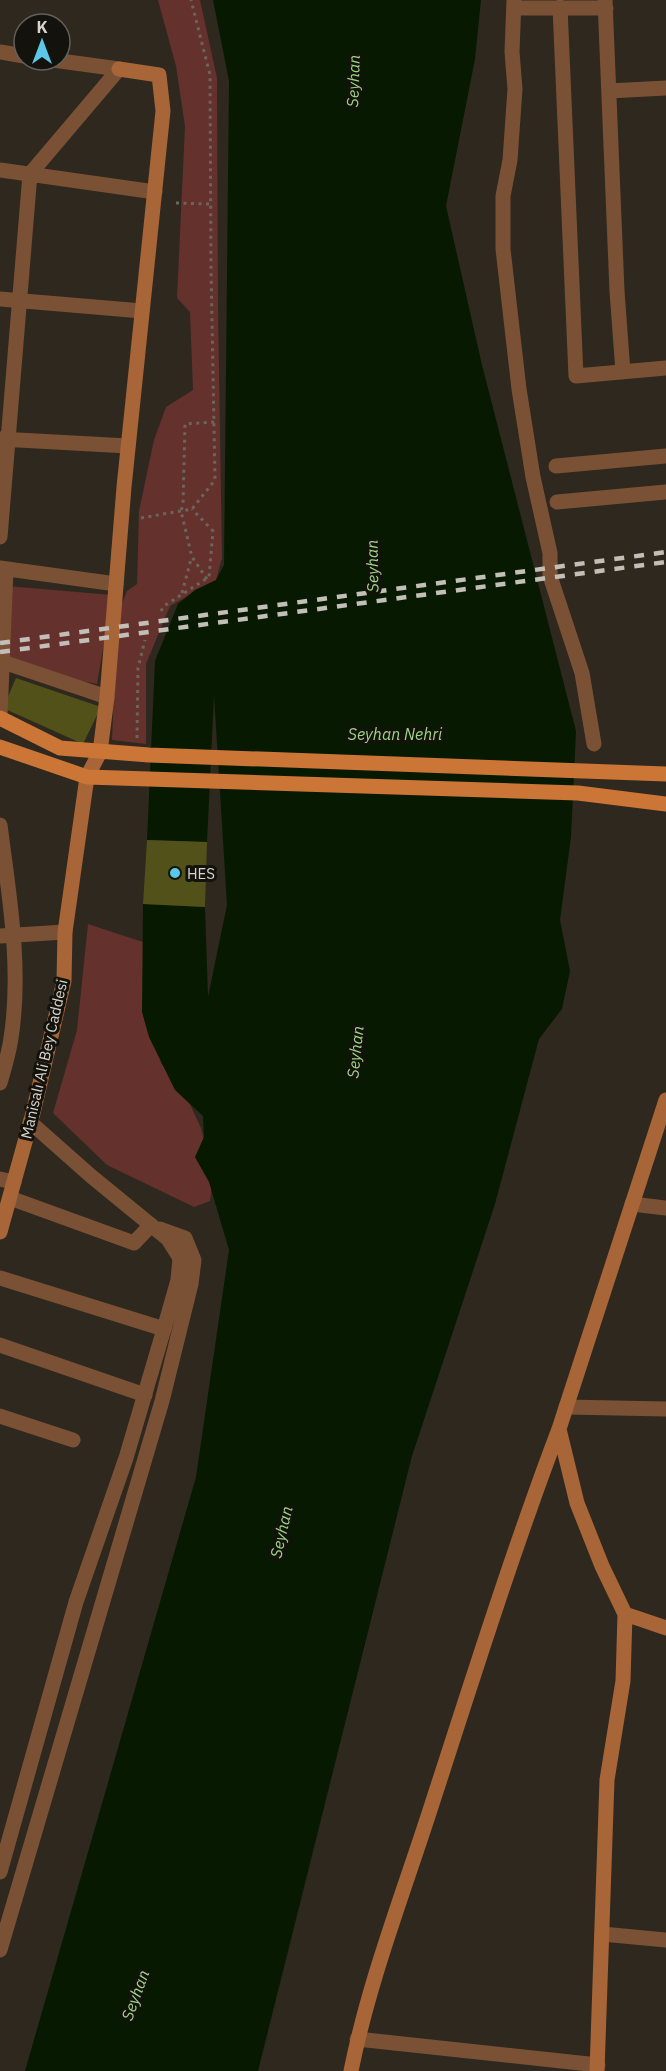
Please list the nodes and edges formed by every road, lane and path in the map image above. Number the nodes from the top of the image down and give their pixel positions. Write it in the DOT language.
graph roads {
  1 [pos="191,0"];
  2 [pos="515,4"];
  3 [pos="606,4"];
  4 [pos="561,8"];
  5 [pos="72,63"];
  6 [pos="119,69"];
  7 [pos="666,88"];
  8 [pos="609,91"];
  9 [pos="0,170"];
  10 [pos="30,174"];
  11 [pos="155,192"];
  12 [pos="176,203"];
  13 [pos="210,204"];
  14 [pos="0,299"];
  15 [pos="20,301"];
  16 [pos="142,311"];
  17 [pos="666,368"];
  18 [pos="623,372"];
  19 [pos="214,422"];
  20 [pos="4,439"];
  21 [pos="128,446"];
  22 [pos="666,456"];
  23 [pos="556,466"];
  24 [pos="666,492"];
  25 [pos="557,502"];
  26 [pos="192,509"];
  27 [pos="141,518"];
  28 [pos="0,537"];
  29 [pos="192,557"];
  30 [pos="3,569"];
  31 [pos="207,579"];
  32 [pos="116,584"];
  33 [pos="182,595"];
  34 [pos="161,611"];
  35 [pos="144,640"];
  36 [pos="3,662"];
  37 [pos="107,697"];
  38 [pos="0,717"];
  39 [pos="136,740"];
  40 [pos="594,744"];
  41 [pos="0,747"];
  42 [pos="100,752"];
  43 [pos="666,774"];
  44 [pos="87,777"];
  45 [pos="666,804"];
  46 [pos="0,826"];
  47 [pos="65,932"];
  48 [pos="6,935"];
  49 [pos="6,1040"];
  50 [pos="0,1083"];
  51 [pos="666,1100"];
  52 [pos="30,1122"];
  53 [pos="7,1181"];
  54 [pos="10,1198"];
  55 [pos="632,1204"];
  56 [pos="666,1208"];
  57 [pos="152,1226"];
  58 [pos="0,1232"];
  59 [pos="0,1278"];
  60 [pos="164,1329"];
  61 [pos="0,1345"];
  62 [pos="144,1395"];
  63 [pos="566,1407"];
  64 [pos="666,1409"];
  65 [pos="0,1416"];
  66 [pos="559,1429"];
  67 [pos="72,1440"];
  68 [pos="625,1614"];
  69 [pos="666,1628"];
  70 [pos="0,1872"];
  71 [pos="602,1934"];
  72 [pos="666,1940"];
  73 [pos="0,1950"];
  74 [pos="357,2039"];
  75 [pos="597,2068"];
  76 [pos="351,2071"];
  1 -- 13 [label="path"];
  2 -- 4 [label="street"];
  2 -- 40 [label="street"];
  3 -- 4 [label="street"];
  3 -- 8 [label="street"];
  4 -- 18 [label="street"];
  5 -- 6 [label="street"];
  6 -- 10 [label="street"];
  6 -- 11 [label="main road"];
  7 -- 8 [label="street"];
  8 -- 18 [label="street"];
  9 -- 10 [label="street"];
  10 -- 11 [label="street"];
  10 -- 15 [label="street"];
  11 -- 16 [label="main road"];
  12 -- 13 [label="path"];
  13 -- 19 [label="path"];
  14 -- 15 [label="street"];
  15 -- 16 [label="street"];
  15 -- 20 [label="street"];
  16 -- 21 [label="main road"];
  17 -- 18 [label="street"];
  19 -- 26 [label="path"];
  19 -- 29 [label="path"];
  20 -- 21 [label="street"];
  20 -- 28 [label="street"];
  21 -- 32 [label="main road"];
  22 -- 23 [label="street"];
  24 -- 25 [label="street"];
  26 -- 27 [label="path"];
  26 -- 31 [label="path"];
  29 -- 31 [label="path"];
  29 -- 33 [label="path"];
  30 -- 32 [label="street"];
  30 -- 36 [label="street"];
  31 -- 33 [label="path"];
  32 -- 37 [label="main road"];
  33 -- 34 [label="path"];
  35 -- 39 [label="path"];
  36 -- 37 [label="street"];
  36 -- 38 [label="street"];
  37 -- 42 [label="main road"];
  38 -- 42 [label="main road"];
  41 -- 44 [label="main road"];
  42 -- 43 [label="main road"];
  42 -- 44 [label="main road, Manisalı Ali Bey Caddesi"];
  44 -- 45 [label="main road"];
  44 -- 47 [label="main road, Manisalı Ali Bey Caddesi"];
  46 -- 48 [label="street"];
  47 -- 48 [label="street"];
  47 -- 52 [label="main road, Manisalı Ali Bey Caddesi"];
  48 -- 49 [label="street"];
  49 -- 50 [label="street"];
  51 -- 55 [label="main road"];
  52 -- 53 [label="main road, Manisalı Ali Bey Caddesi"];
  52 -- 57 [label="street"];
  53 -- 54 [label="main road, Manisalı Ali Bey Caddesi"];
  54 -- 57 [label="street"];
  54 -- 58 [label="main road, Manisalı Ali Bey Caddesi"];
  55 -- 56 [label="street"];
  55 -- 63 [label="main road"];
  57 -- 60 [label="street"];
  57 -- 73 [label="street"];
  59 -- 60 [label="street"];
  60 -- 62 [label="street"];
  61 -- 62 [label="street"];
  62 -- 70 [label="street"];
  63 -- 64 [label="street"];
  63 -- 66 [label="main road"];
  65 -- 67 [label="street"];
  66 -- 68 [label="main road"];
  66 -- 74 [label="main road"];
  68 -- 69 [label="main road"];
  68 -- 71 [label="main road"];
  71 -- 72 [label="street"];
  71 -- 75 [label="main road"];
  74 -- 75 [label="street"];
  74 -- 76 [label="main road"];
}
